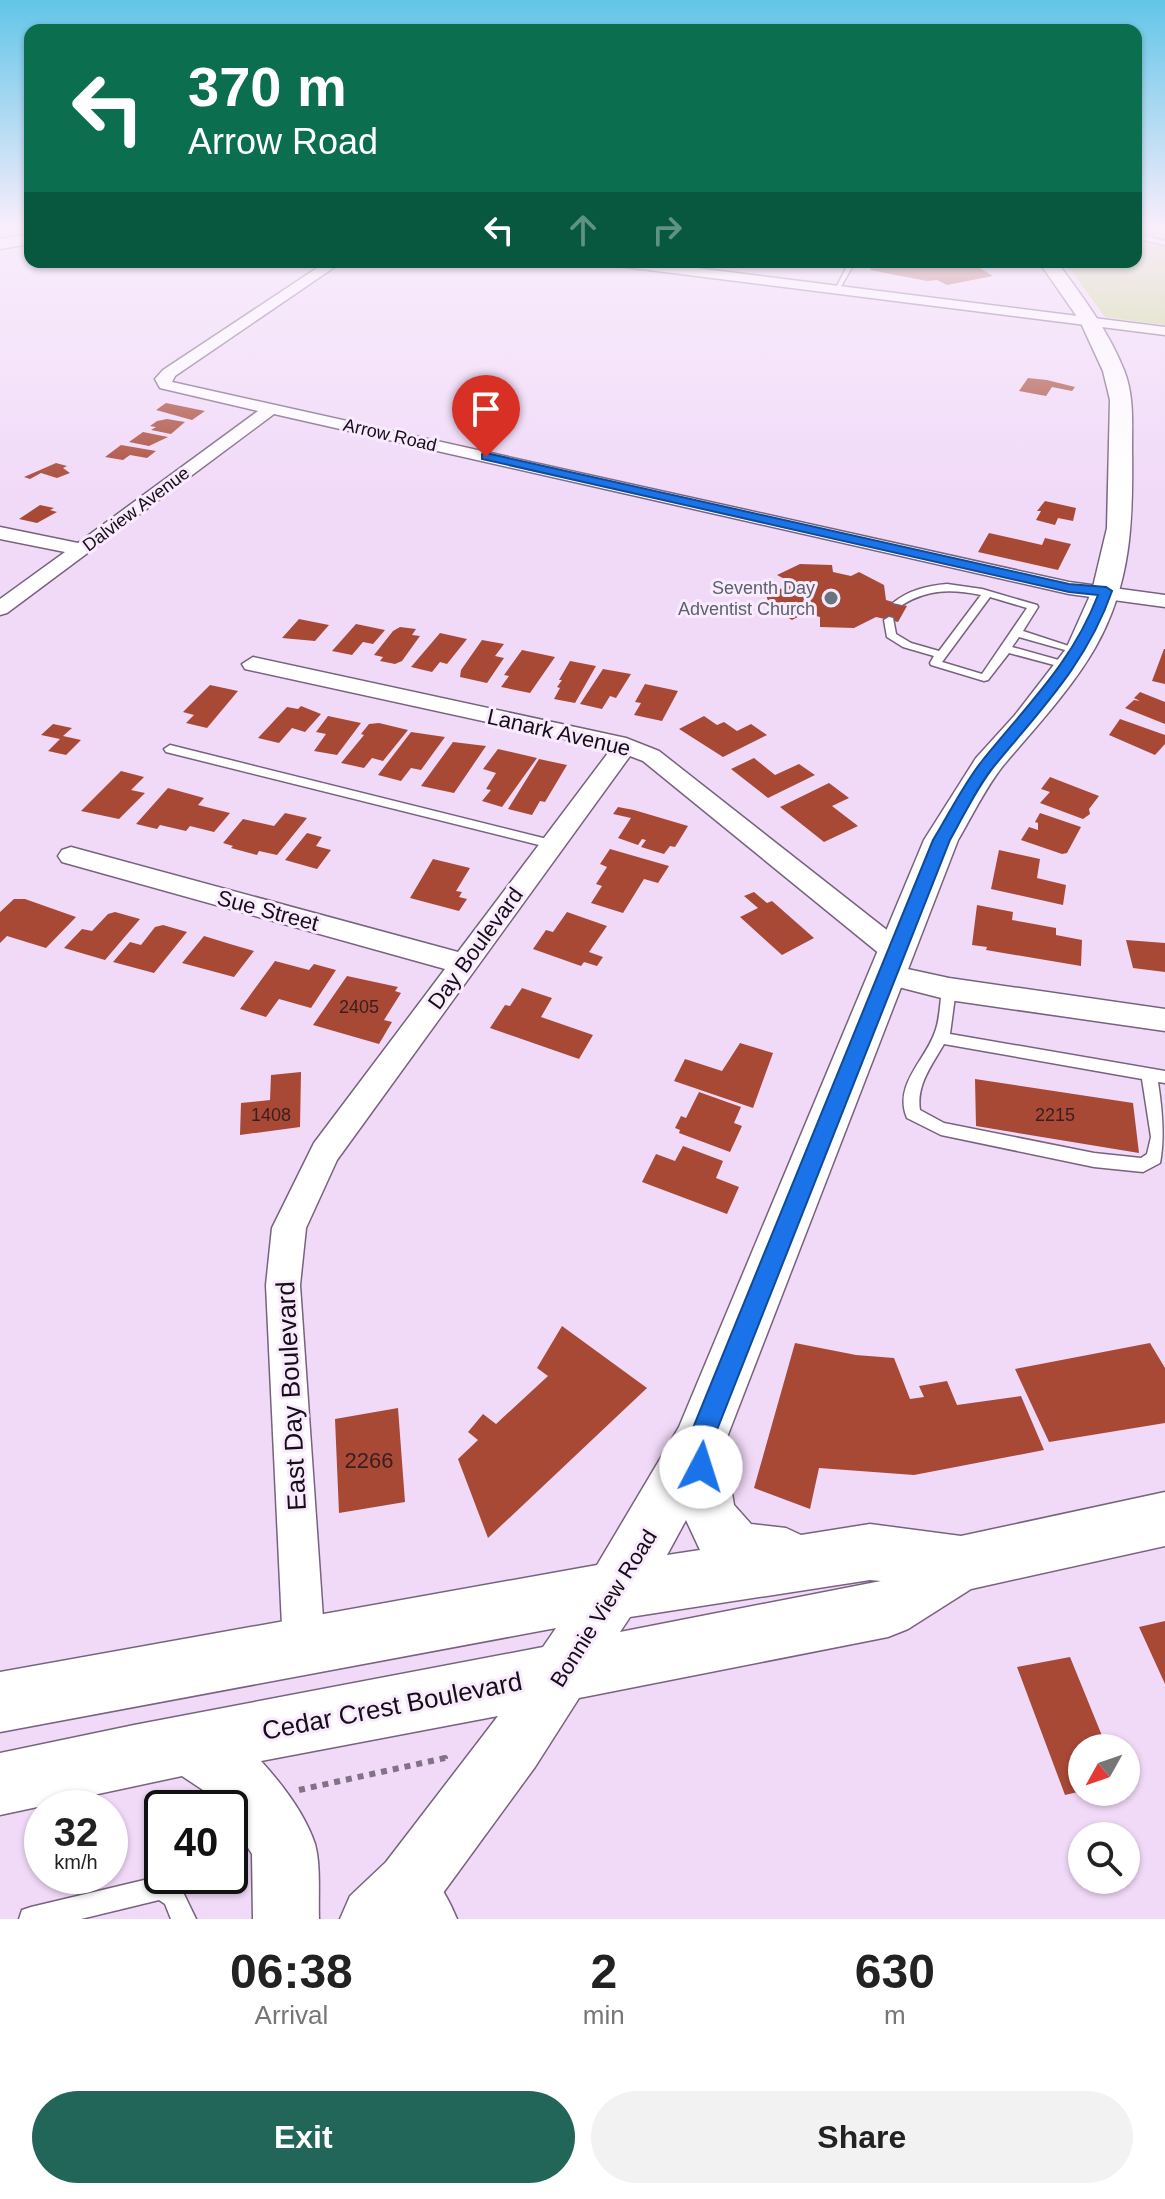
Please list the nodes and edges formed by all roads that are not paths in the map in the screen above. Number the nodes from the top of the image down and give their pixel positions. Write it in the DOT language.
graph roads {
  1 [pos="256,316"];
  2 [pos="1047,316"];
  3 [pos="1086,316"];
  4 [pos="1090,321"];
  5 [pos="1165,331"];
  6 [pos="272,408"];
  7 [pos="0,533"];
  8 [pos="81,549"];
  9 [pos="1106,591"];
  10 [pos="987,594"];
  11 [pos="1165,601"];
  12 [pos="898,603"];
  13 [pos="0,609"];
  14 [pos="889,620"];
  15 [pos="1017,633"];
  16 [pos="1006,649"];
  17 [pos="941,655"];
  18 [pos="1074,659"];
  19 [pos="253,664"];
  20 [pos="626,745"];
  21 [pos="170,749"];
  22 [pos="551,844"];
  23 [pos="71,856"];
  24 [pos="464,964"];
  25 [pos="893,964"];
  26 [pos="949,989"];
  27 [pos="1165,1020"];
  28 [pos="941,1038"];
  29 [pos="1157,1076"];
  30 [pos="325,1152"];
  31 [pos="698,1445"];
  32 [pos="1165,1519"];
  33 [pos="821,1560"];
  34 [pos="961,1564"];
  35 [pos="613,1592"];
  36 [pos="304,1647"];
  37 [pos="564,1672"];
  38 [pos="0,1702"];
  39 [pos="187,1745"];
  40 [pos="0,1784"];
  41 [pos="405,1908"];
  42 [pos="31,1919"];
  43 [pos="184,1919"];
  44 [pos="286,1919"];
  1 -- 6 [label="street, Arrow Road"];
  2 -- 4 [label="street"];
  3 -- 4 [label="street, Bonnie View Road"];
  4 -- 5 [label="street"];
  4 -- 9 [label="street, Bonnie View Road"];
  6 -- 8 [label="street, Dalview Avenue"];
  6 -- 9 [label="street, Arrow Road"];
  7 -- 8 [label="street"];
  8 -- 13 [label="street, Dalview Avenue"];
  9 -- 11 [label="street, Arrow Road"];
  9 -- 18 [label="street, Bonnie View Road"];
  10 -- 12 [label="lane"];
  10 -- 15 [label="lane"];
  10 -- 17 [label="lane"];
  14 -- 17 [label="lane"];
  15 -- 16 [label="lane"];
  15 -- 18 [label="lane"];
  16 -- 17 [label="lane"];
  16 -- 18 [label="lane"];
  18 -- 25 [label="street, Bonnie View Road"];
  19 -- 20 [label="street, Lanark Avenue"];
  20 -- 22 [label="street, Day Boulevard"];
  20 -- 25 [label="street, Lanark Avenue"];
  21 -- 22 [label="lane"];
  22 -- 24 [label="street, Day Boulevard"];
  23 -- 24 [label="street, Sue Street"];
  24 -- 30 [label="street, Day Boulevard"];
  25 -- 26 [label="street, Lanark Avenue"];
  25 -- 31 [label="street, Bonnie View Road"];
  26 -- 27 [label="street, Lanark Avenue"];
  26 -- 28 [label="lane"];
  28 -- 29 [label="lane"];
  28 -- 29 [label="lane"];
  30 -- 36 [label="street, East Day Boulevard"];
  31 -- 33 [label="street"];
  31 -- 35 [label="street, Bonnie View Road"];
  32 -- 34 [label="street, Cedar Crest Boulevard"];
  33 -- 34 [label="street, Cedar Crest Boulevard"];
  33 -- 35 [label="street, Cedar Crest Boulevard"];
  34 -- 37 [label="street, Cedar Crest Boulevard"];
  35 -- 36 [label="street, Cedar Crest Boulevard"];
  35 -- 37 [label="street, Bonnie View Road"];
  36 -- 38 [label="street, Cedar Crest Boulevard"];
  37 -- 39 [label="street, Cedar Crest Boulevard"];
  37 -- 41 [label="street, Bonnie View Road"];
  39 -- 40 [label="street, Cedar Crest Boulevard"];
  39 -- 44 [label="street"];
  42 -- 43 [label="lane"];
}
